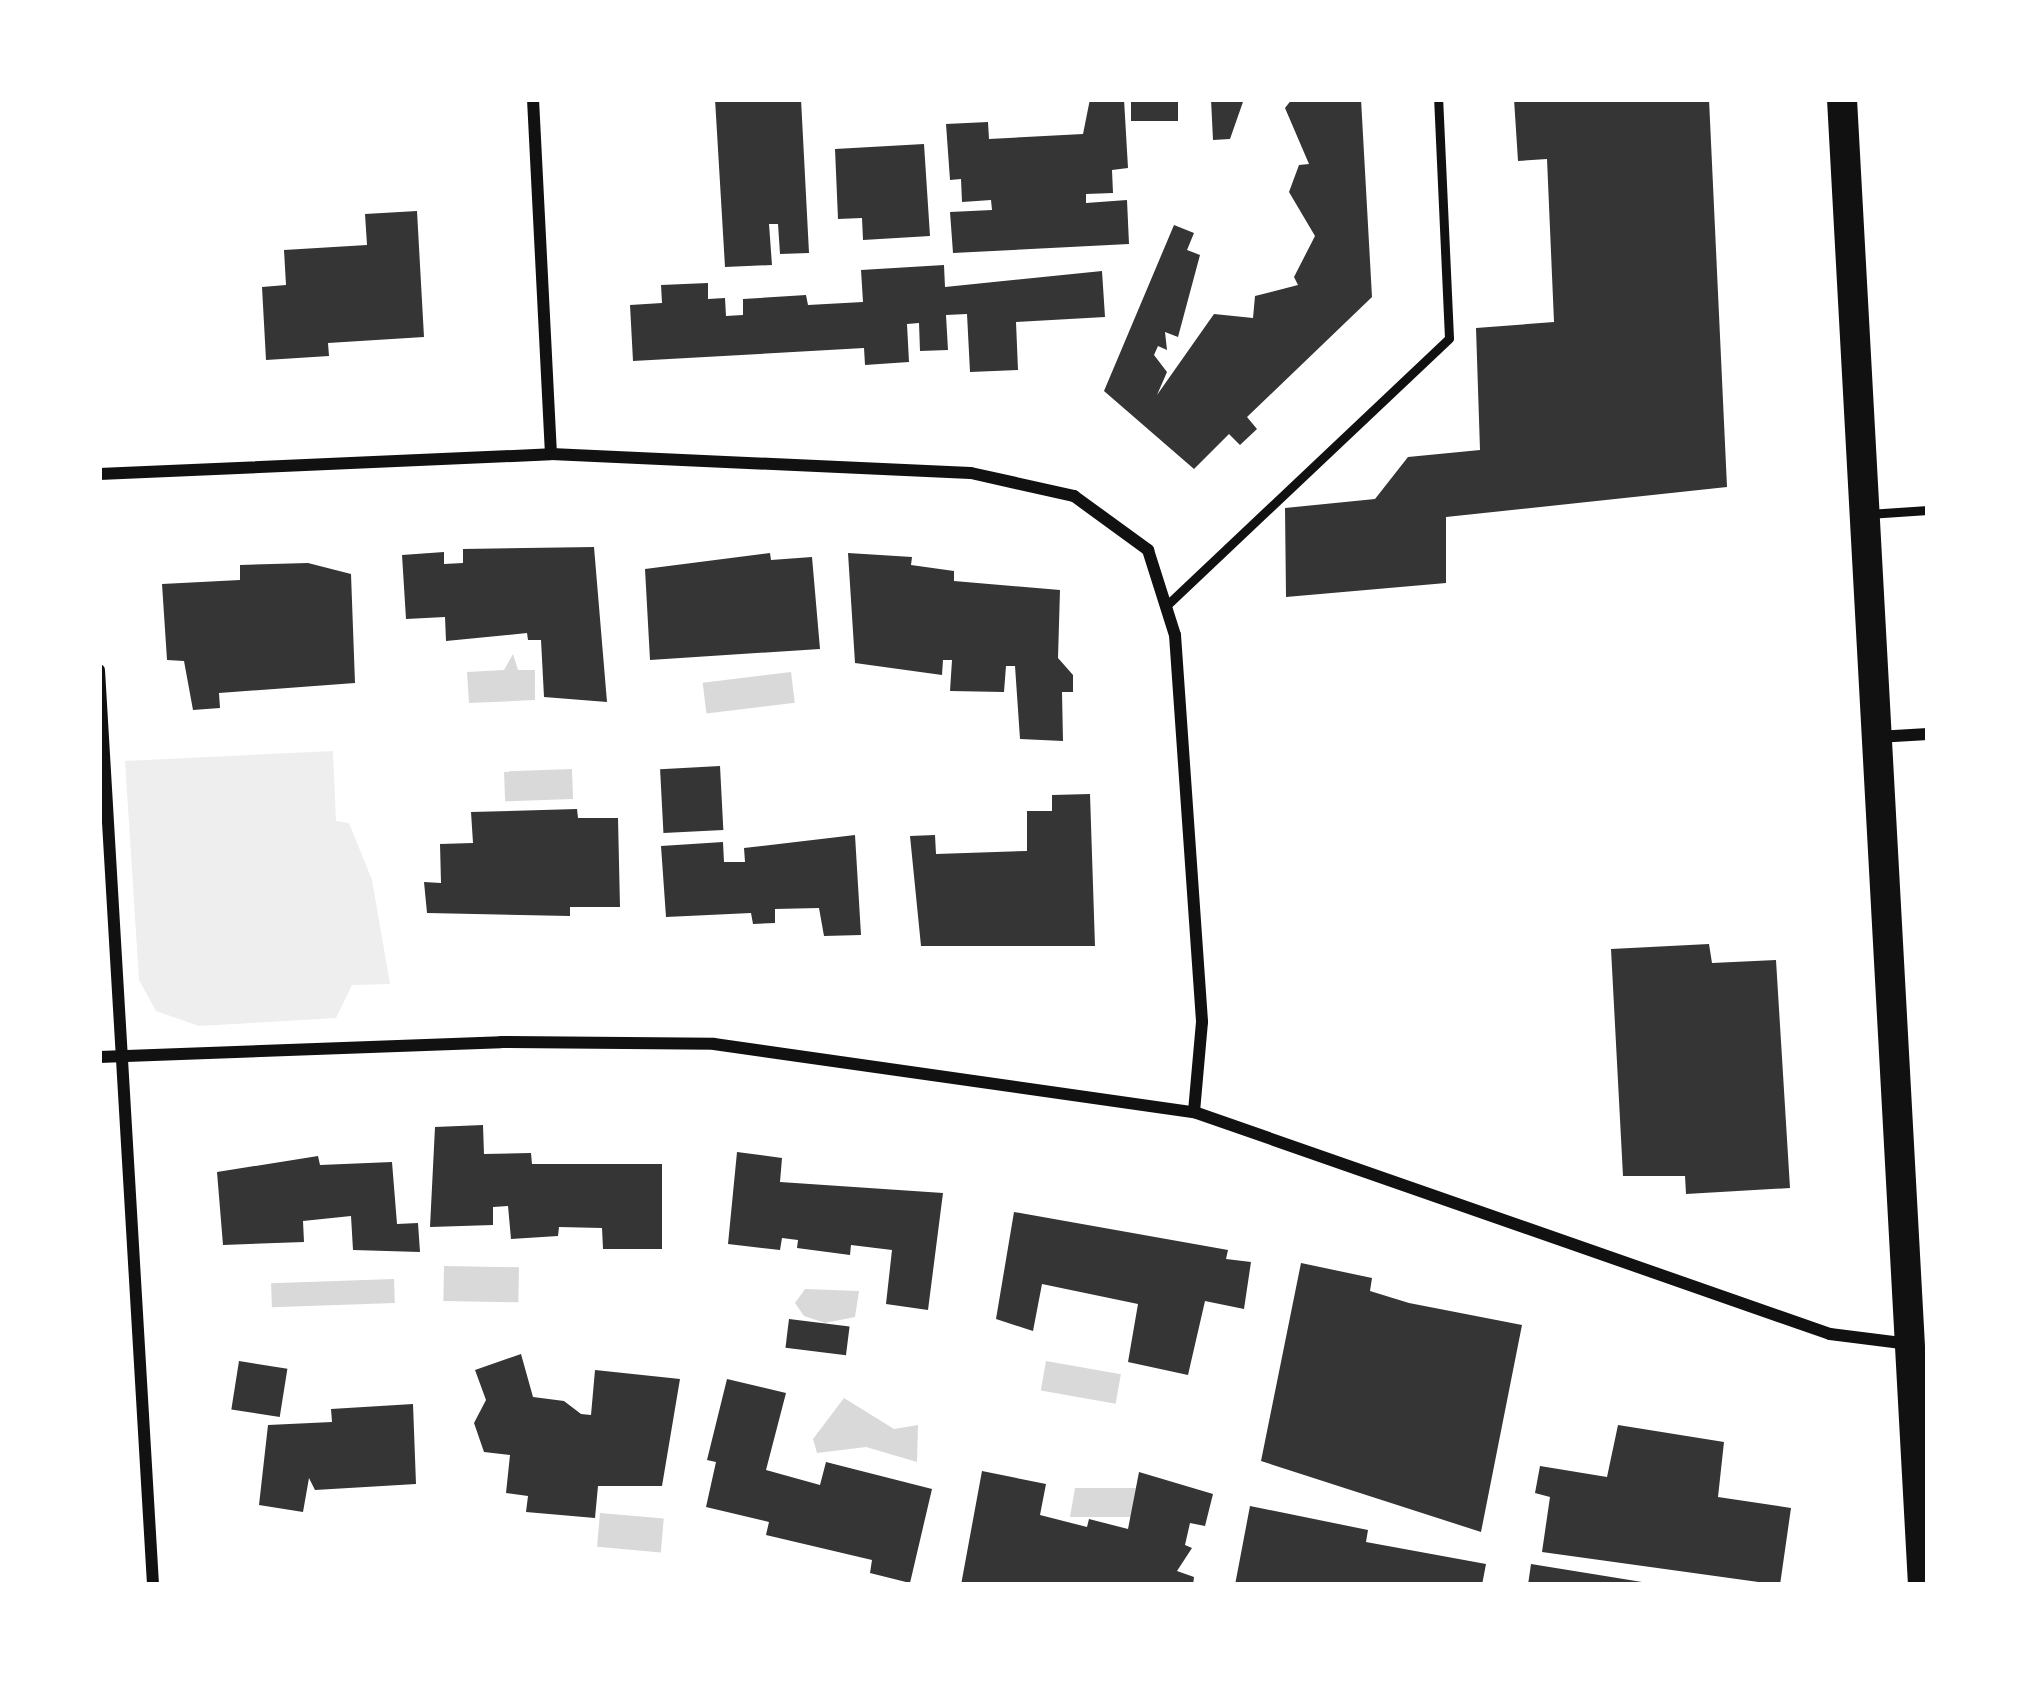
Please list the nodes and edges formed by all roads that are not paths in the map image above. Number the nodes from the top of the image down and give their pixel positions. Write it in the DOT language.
graph roads {
  1 [pos="533,99"];
  2 [pos="1438,99"];
  3 [pos="1842,99"];
  4 [pos="551,454"];
  5 [pos="99,474"];
  6 [pos="1928,510"];
  7 [pos="1864,514"];
  8 [pos="1167,605"];
  9 [pos="99,670"];
  10 [pos="1928,734"];
  11 [pos="1875,737"];
  12 [pos="125,1055"];
  13 [pos="99,1058"];
  14 [pos="1194,1112"];
  15 [pos="1912,1344"];
  16 [pos="153,1585"];
  17 [pos="1923,1585"];
  1 -- 4 [label="street"];
  2 -- 8 [label="lane"];
  3 -- 7 [label="main road"];
  4 -- 5 [label="street"];
  4 -- 8 [label="street"];
  6 -- 7 [label="lane"];
  7 -- 11 [label="main road"];
  8 -- 14 [label="street"];
  9 -- 12 [label="street"];
  10 -- 11 [label="street"];
  11 -- 15 [label="main road"];
  12 -- 13 [label="street"];
  12 -- 14 [label="street"];
  12 -- 16 [label="street"];
  14 -- 15 [label="street"];
  15 -- 17 [label="main road"];
}
